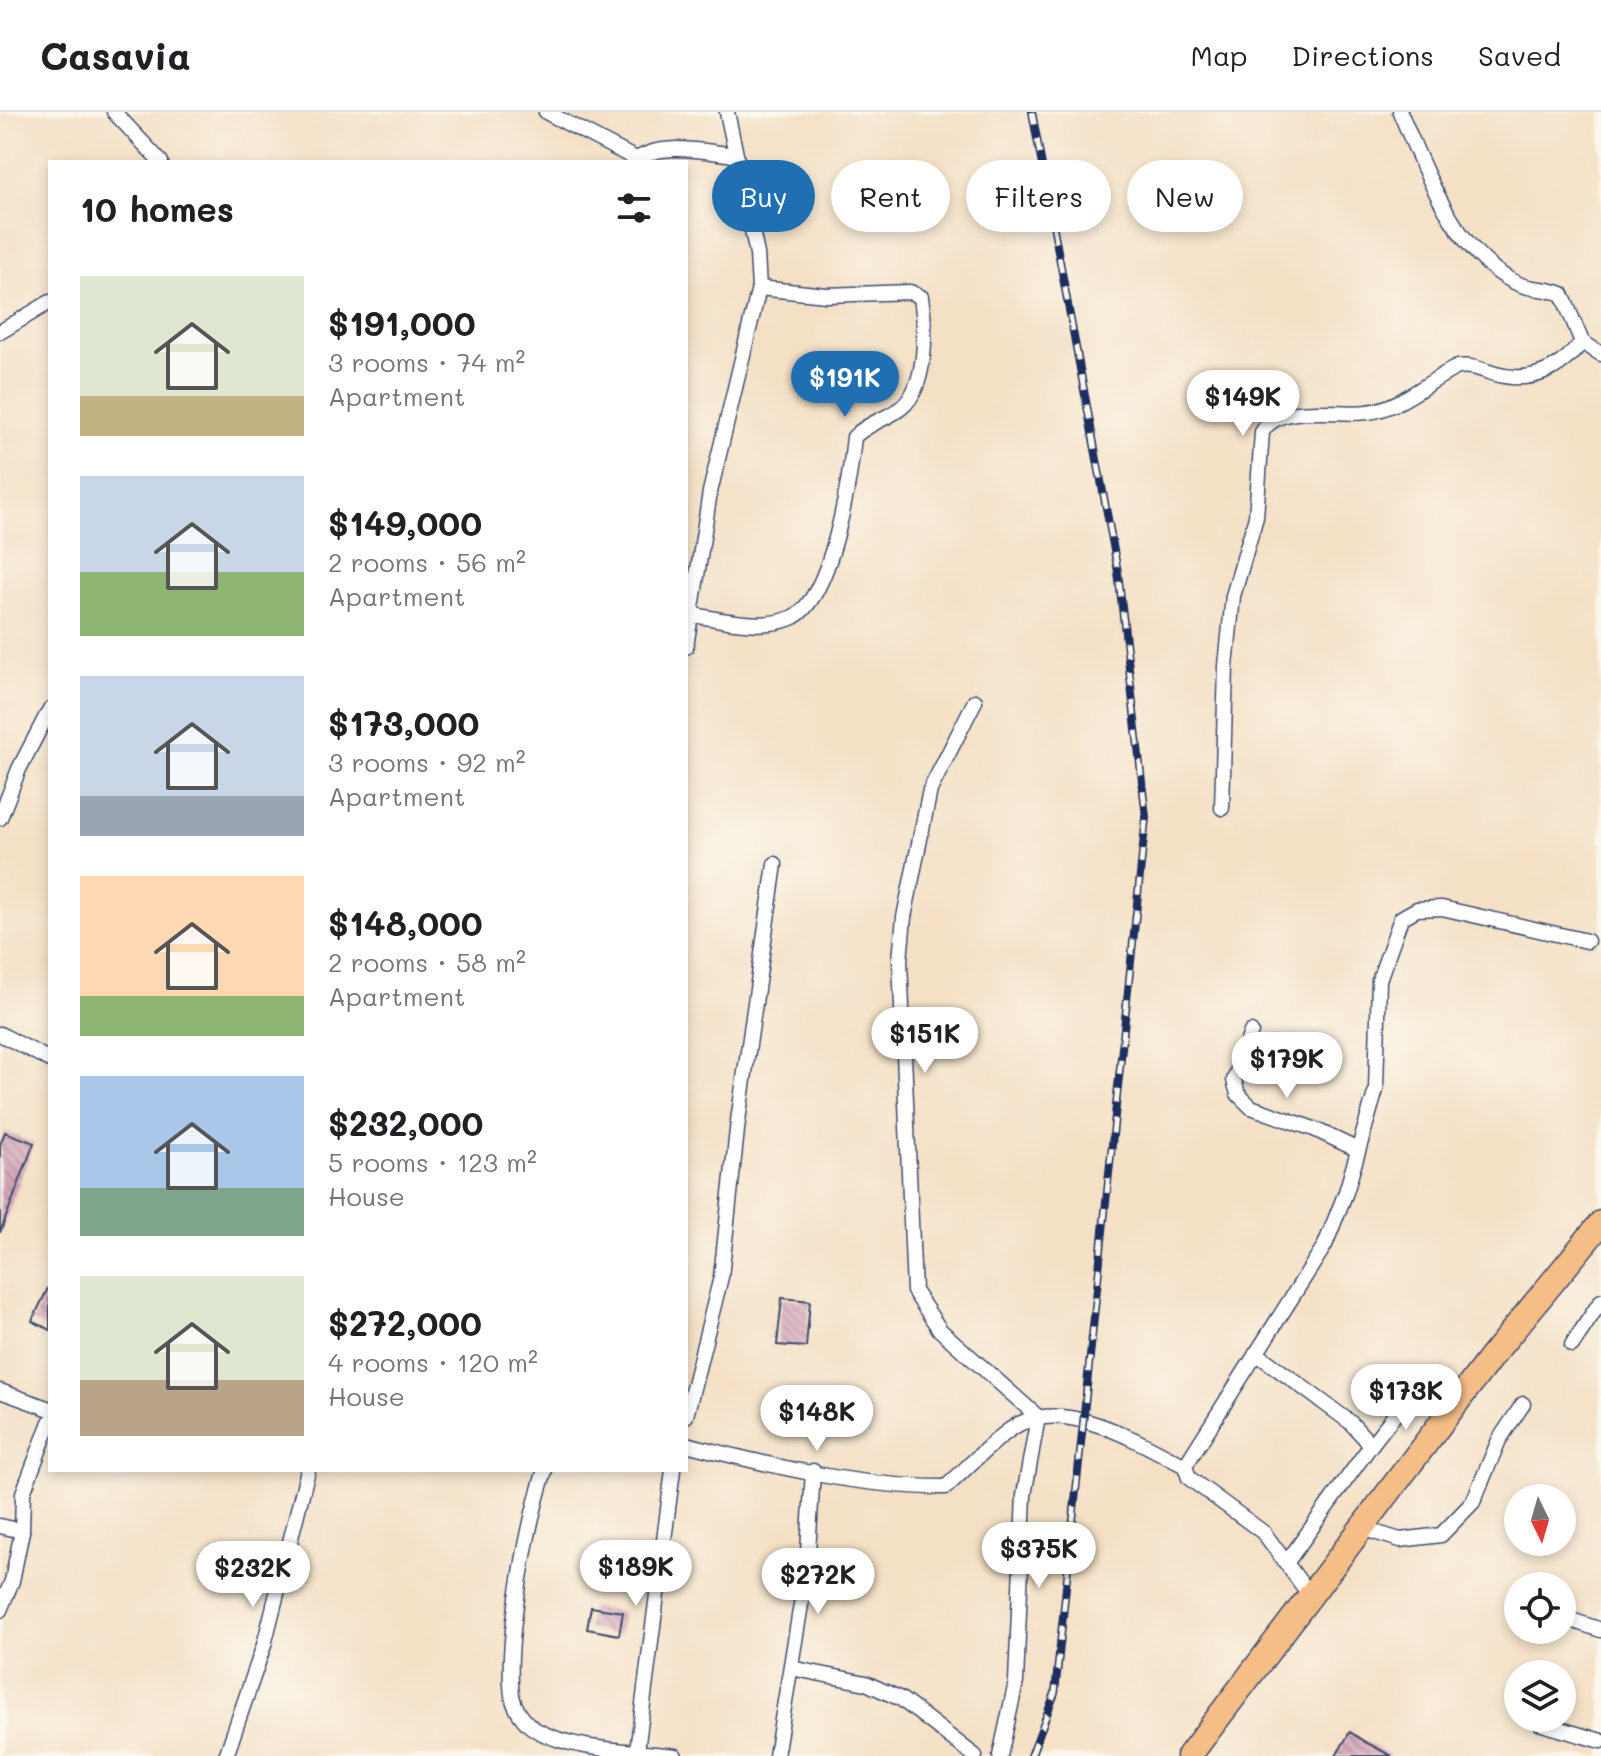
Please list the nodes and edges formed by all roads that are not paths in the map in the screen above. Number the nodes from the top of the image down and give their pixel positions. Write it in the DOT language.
graph roads {
  1 [pos="114,112"];
  2 [pos="546,112"];
  3 [pos="727,112"];
  4 [pos="1400,112"];
  5 [pos="736,155"];
  6 [pos="159,160"];
  7 [pos="632,160"];
  8 [pos="636,160"];
  9 [pos="759,288"];
  10 [pos="48,303"];
  11 [pos="0,332"];
  12 [pos="1582,342"];
  13 [pos="1601,354"];
  14 [pos="694,615"];
  15 [pos="688,639"];
  16 [pos="975,701"];
  17 [pos="48,713"];
  18 [pos="1222,808"];
  19 [pos="0,818"];
  20 [pos="775,864"];
  21 [pos="1587,941"];
  22 [pos="1251,1032"];
  23 [pos="0,1034"];
  24 [pos="48,1059"];
  25 [pos="1358,1150"];
  26 [pos="1601,1223"];
  27 [pos="1601,1301"];
  28 [pos="1572,1345"];
  29 [pos="1256,1353"];
  30 [pos="0,1391"];
  31 [pos="1411,1394"];
  32 [pos="1523,1404"];
  33 [pos="48,1408"];
  34 [pos="688,1408"];
  35 [pos="1038,1417"];
  36 [pos="48,1427"];
  37 [pos="688,1445"];
  38 [pos="1371,1445"];
  39 [pos="1185,1466"];
  40 [pos="813,1471"];
  41 [pos="307,1472"];
  42 [pos="545,1472"];
  43 [pos="673,1472"];
  44 [pos="0,1526"];
  45 [pos="1361,1528"];
  46 [pos="22,1531"];
  47 [pos="1287,1562"];
  48 [pos="1311,1597"];
  49 [pos="0,1610"];
  50 [pos="1576,1622"];
  51 [pos="1601,1630"];
  52 [pos="791,1668"];
  53 [pos="1570,1732"];
  54 [pos="1601,1741"];
  55 [pos="637,1751"];
  56 [pos="619,1753"];
  57 [pos="226,1756"];
  58 [pos="675,1756"];
  59 [pos="776,1756"];
  60 [pos="975,1756"];
  61 [pos="1000,1756"];
  62 [pos="1189,1756"];
  1 -- 6 [label="street"];
  2 -- 7 [label="street"];
  3 -- 5 [label="street"];
  4 -- 12 [label="street"];
  5 -- 8 [label="street"];
  5 -- 9 [label="street"];
  9 -- 14 [label="street"];
  9 -- 14 [label="street"];
  10 -- 11 [label="street"];
  12 -- 13 [label="street"];
  12 -- 18 [label="street"];
  14 -- 15 [label="street"];
  16 -- 35 [label="street"];
  17 -- 19 [label="street"];
  20 -- 34 [label="street"];
  21 -- 25 [label="street"];
  22 -- 25 [label="street"];
  23 -- 24 [label="street"];
  25 -- 29 [label="street"];
  26 -- 45 [label="main road"];
  27 -- 28 [label="street"];
  29 -- 38 [label="street"];
  29 -- 39 [label="street"];
  30 -- 33 [label="street"];
  31 -- 38 [label="street"];
  32 -- 45 [label="street"];
  35 -- 39 [label="street"];
  35 -- 40 [label="street"];
  35 -- 61 [label="street"];
  36 -- 46 [label="street"];
  37 -- 40 [label="street"];
  38 -- 47 [label="street"];
  39 -- 47 [label="street"];
  40 -- 52 [label="street"];
  41 -- 57 [label="street"];
  42 -- 56 [label="street"];
  43 -- 55 [label="street"];
  44 -- 46 [label="street"];
  45 -- 48 [label="main road"];
  46 -- 49 [label="street"];
  47 -- 48 [label="street"];
  48 -- 62 [label="main road"];
  50 -- 51 [label="street"];
  52 -- 59 [label="street"];
  52 -- 60 [label="street"];
  53 -- 54 [label="street"];
  55 -- 56 [label="street"];
  55 -- 58 [label="street"];
}
